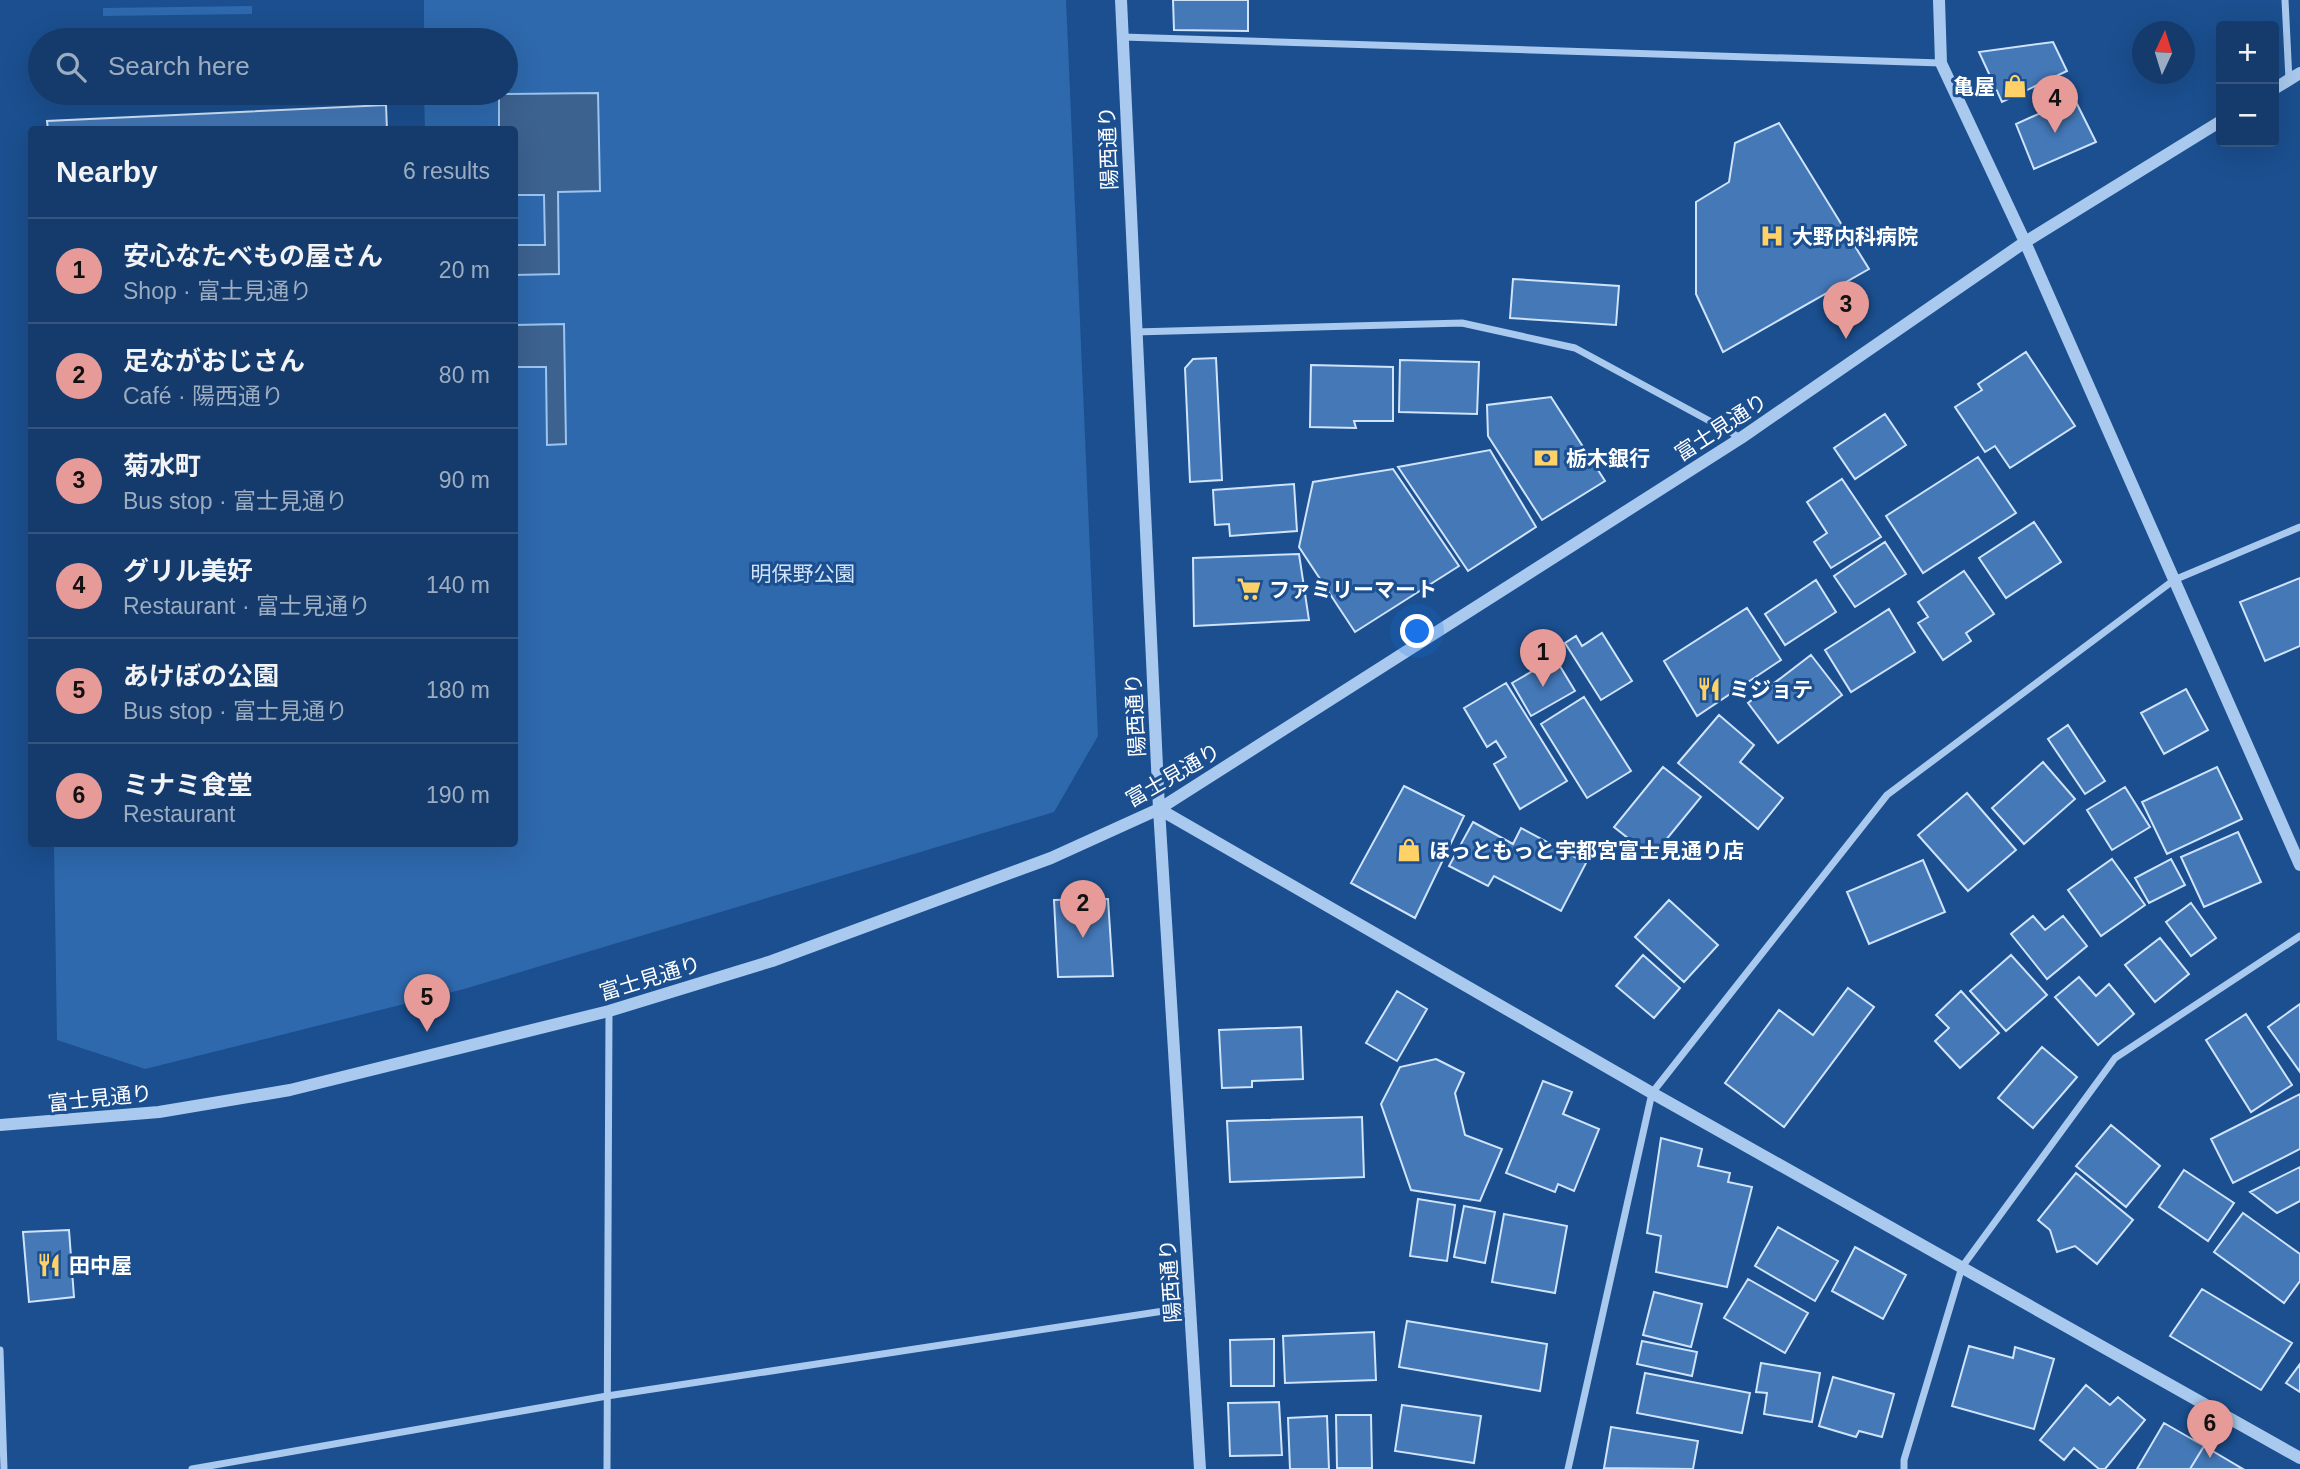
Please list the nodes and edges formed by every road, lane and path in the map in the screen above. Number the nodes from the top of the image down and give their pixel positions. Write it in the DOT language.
graph roads {
  1 [pos="1121,0"];
  2 [pos="1939,0"];
  3 [pos="2285,0"];
  4 [pos="1123,37"];
  5 [pos="1941,63"];
  6 [pos="2294,76"];
  7 [pos="2279,86"];
  8 [pos="2216,124"];
  9 [pos="2025,242"];
  10 [pos="1135,332"];
  11 [pos="1741,438"];
  12 [pos="2300,527"];
  13 [pos="2174,580"];
  14 [pos="1158,809"];
  15 [pos="2300,865"];
  16 [pos="2300,936"];
  17 [pos="609,1011"];
  18 [pos="1652,1093"];
  19 [pos="0,1125"];
  20 [pos="1962,1267"];
  21 [pos="1191,1307"];
  22 [pos="0,1350"];
  23 [pos="607,1396"];
  24 [pos="2300,1458"];
  25 [pos="4,1469"];
  26 [pos="192,1469"];
  27 [pos="607,1469"];
  28 [pos="1200,1469"];
  29 [pos="1568,1469"];
  30 [pos="1904,1469"];
  1 -- 4 [label="street, 陽西通り"];
  2 -- 5 [label="street"];
  3 -- 6 [label="street"];
  4 -- 5 [label="street"];
  4 -- 10 [label="street, 陽西通り"];
  5 -- 9 [label="street"];
  6 -- 7 [label="street"];
  8 -- 9 [label="street, 富士見通り"];
  9 -- 11 [label="street, 富士見通り"];
  9 -- 13 [label="street"];
  10 -- 11 [label="street"];
  10 -- 14 [label="street, 陽西通り"];
  11 -- 14 [label="street, 富士見通り"];
  12 -- 13 [label="street"];
  13 -- 15 [label="street"];
  13 -- 18 [label="street"];
  14 -- 17 [label="street, 富士見通り"];
  14 -- 18 [label="street"];
  14 -- 21 [label="street, 陽西通り"];
  16 -- 20 [label="street"];
  17 -- 19 [label="street, 富士見通り"];
  17 -- 23 [label="street"];
  18 -- 20 [label="street"];
  18 -- 29 [label="street"];
  20 -- 24 [label="street"];
  20 -- 30 [label="street"];
  21 -- 23 [label="street"];
  21 -- 28 [label="street, 陽西通り"];
  22 -- 25 [label="street"];
  23 -- 26 [label="street"];
  23 -- 27 [label="street"];
}
